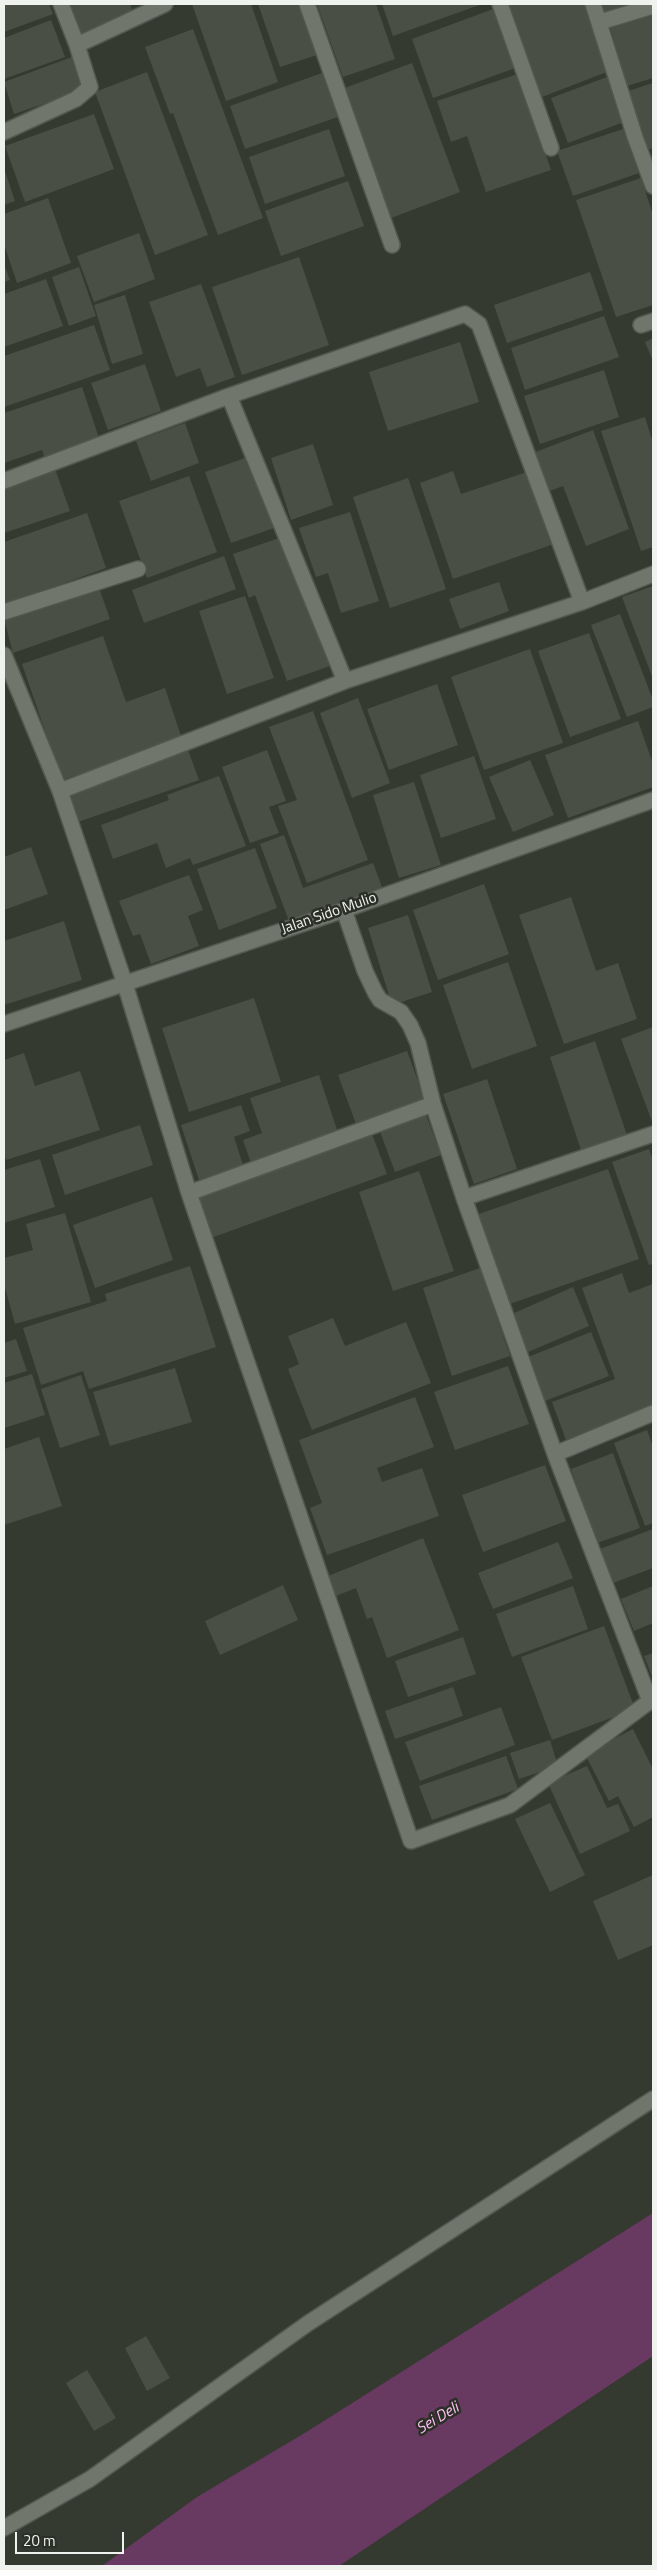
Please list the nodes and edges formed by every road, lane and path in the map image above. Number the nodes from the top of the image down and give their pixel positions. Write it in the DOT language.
graph roads {
  1 [pos="60,4"];
  2 [pos="164,4"];
  3 [pos="308,4"];
  4 [pos="500,4"];
  5 [pos="593,4"];
  6 [pos="653,6"];
  7 [pos="600,22"];
  8 [pos="77,45"];
  9 [pos="4,132"];
  10 [pos="551,148"];
  11 [pos="653,186"];
  12 [pos="392,245"];
  13 [pos="229,396"];
  14 [pos="4,481"];
  15 [pos="138,569"];
  16 [pos="653,574"];
  17 [pos="582,602"];
  18 [pos="4,612"];
  19 [pos="4,655"];
  20 [pos="345,681"];
  21 [pos="60,791"];
  22 [pos="653,800"];
  23 [pos="344,910"];
  24 [pos="125,984"];
  25 [pos="4,1024"];
  26 [pos="433,1104"];
  27 [pos="653,1134"];
  28 [pos="189,1193"];
  29 [pos="464,1198"];
  30 [pos="653,1413"];
  31 [pos="555,1454"];
  32 [pos="652,1705"];
  33 [pos="653,2099"];
  34 [pos="4,2528"];
  1 -- 8 [label="street"];
  2 -- 8 [label="street"];
  3 -- 12 [label="street"];
  4 -- 10 [label="street"];
  5 -- 7 [label="street"];
  6 -- 7 [label="street"];
  7 -- 11 [label="street"];
  8 -- 9 [label="street"];
  13 -- 14 [label="street"];
  13 -- 17 [label="street"];
  13 -- 20 [label="street"];
  15 -- 18 [label="street"];
  16 -- 17 [label="street"];
  17 -- 20 [label="street"];
  19 -- 21 [label="street"];
  20 -- 21 [label="street"];
  21 -- 24 [label="street"];
  22 -- 23 [label="street, Jalan Sido Mulio"];
  23 -- 24 [label="street, Jalan Sido Mulio"];
  23 -- 26 [label="street"];
  24 -- 25 [label="street, Jalan Sido Mulio"];
  24 -- 28 [label="street"];
  26 -- 28 [label="street"];
  26 -- 29 [label="street"];
  27 -- 29 [label="street"];
  28 -- 32 [label="street"];
  29 -- 31 [label="street"];
  30 -- 31 [label="street"];
  31 -- 32 [label="street"];
  33 -- 34 [label="street"];
}
